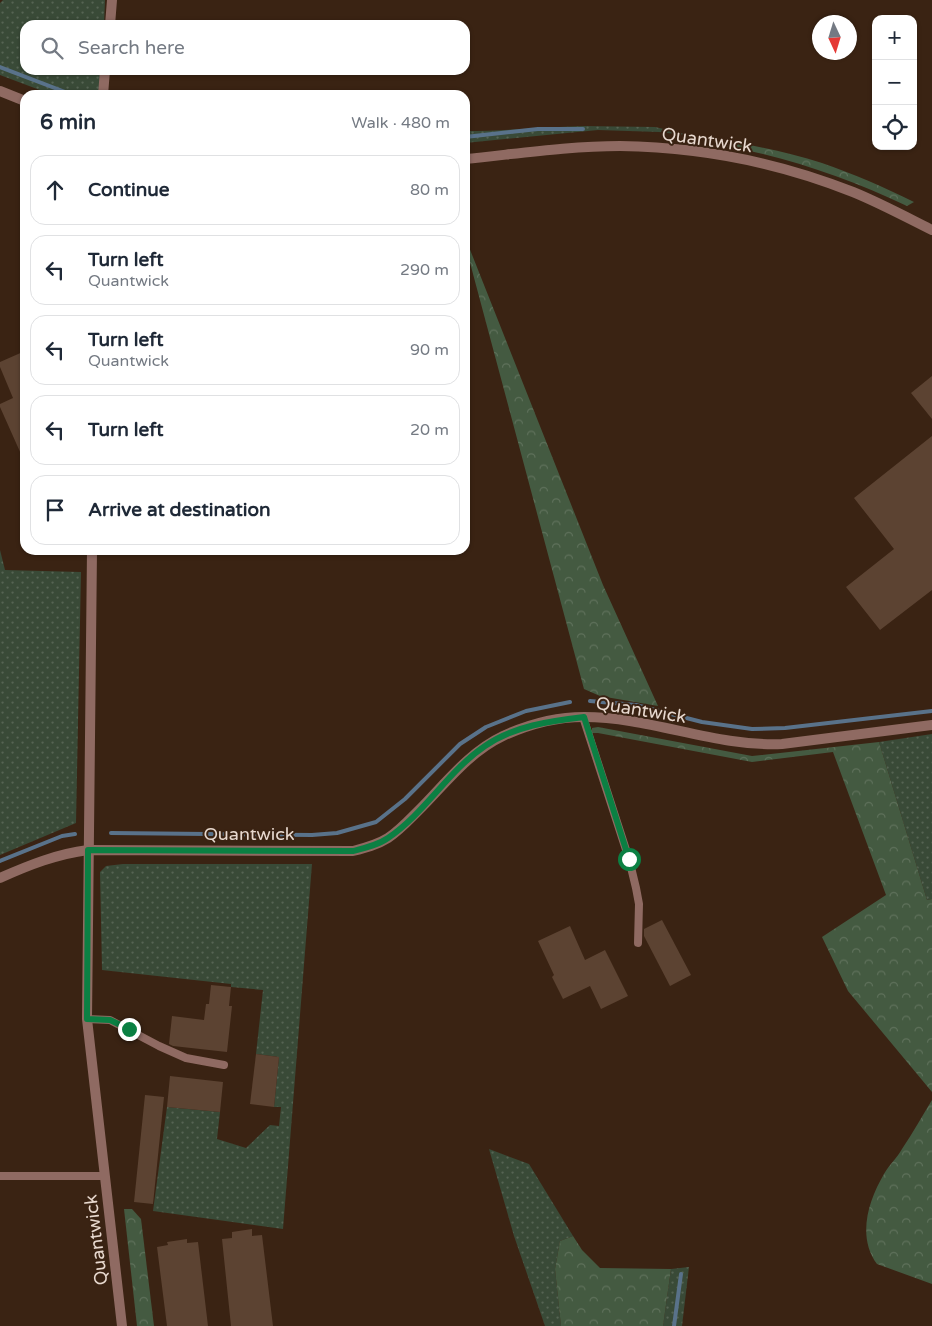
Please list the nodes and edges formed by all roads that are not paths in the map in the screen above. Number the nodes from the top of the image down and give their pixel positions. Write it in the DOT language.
graph roads {
  1 [pos="112,0"];
  2 [pos="110,20"];
  3 [pos="105,75"];
  4 [pos="103,90"];
  5 [pos="0,91"];
  6 [pos="20,99"];
  7 [pos="470,159"];
  8 [pos="932,230"];
  9 [pos="92,555"];
  10 [pos="584,717"];
  11 [pos="932,725"];
  12 [pos="88,850"];
  13 [pos="0,878"];
  14 [pos="638,943"];
  15 [pos="87,1019"];
  16 [pos="224,1065"];
  17 [pos="0,1176"];
  18 [pos="105,1176"];
  19 [pos="122,1326"];
  1 -- 2 [label="street"];
  3 -- 4 [label="street"];
  5 -- 6 [label="street"];
  7 -- 8 [label="street, Quantwick"];
  9 -- 12 [label="street, Quantwick"];
  10 -- 11 [label="street, Quantwick"];
  10 -- 12 [label="street, Quantwick"];
  10 -- 14 [label="lane"];
  12 -- 13 [label="street, Quantwick"];
  12 -- 15 [label="street, Quantwick"];
  15 -- 16 [label="lane"];
  15 -- 18 [label="street, Quantwick"];
  17 -- 18 [label="lane"];
  18 -- 19 [label="street, Quantwick"];
}
